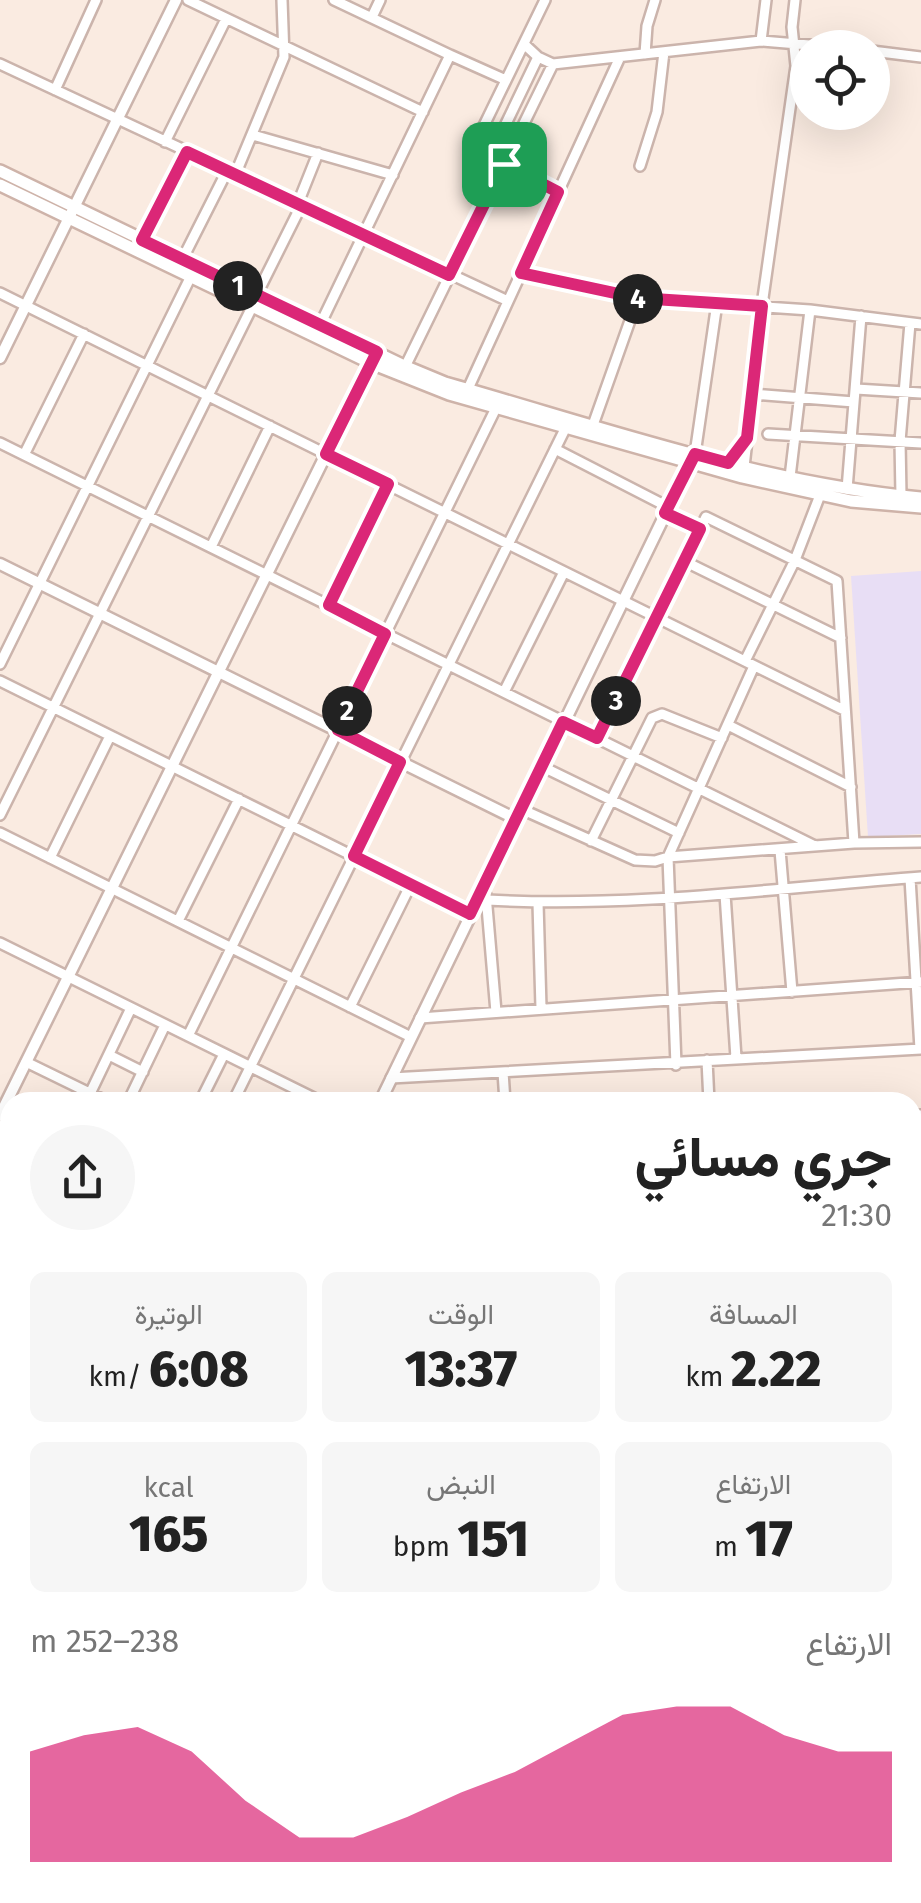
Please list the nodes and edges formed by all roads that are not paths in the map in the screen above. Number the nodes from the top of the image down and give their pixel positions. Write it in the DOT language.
graph roads {
  1 [pos="96,0"];
  2 [pos="176,0"];
  3 [pos="188,0"];
  4 [pos="282,0"];
  5 [pos="334,0"];
  6 [pos="380,0"];
  7 [pos="545,0"];
  8 [pos="655,0"];
  9 [pos="766,0"];
  10 [pos="795,0"];
  11 [pos="372,18"];
  12 [pos="226,19"];
  13 [pos="794,30"];
  14 [pos="761,41"];
  15 [pos="790,41"];
  16 [pos="524,44"];
  17 [pos="285,48"];
  18 [pos="664,52"];
  19 [pos="890,53"];
  20 [pos="645,54"];
  21 [pos="450,55"];
  22 [pos="620,56"];
  23 [pos="538,57"];
  24 [pos="921,57"];
  25 [pos="553,64"];
  26 [pos="1,67"];
  27 [pos="506,80"];
  28 [pos="55,90"];
  29 [pos="790,108"];
  30 [pos="423,112"];
  31 [pos="118,119"];
  32 [pos="253,135"];
  33 [pos="165,142"];
  34 [pos="187,152"];
  35 [pos="318,153"];
  36 [pos="490,157"];
  37 [pos="504,164"];
  38 [pos="640,166"];
  39 [pos="0,171"];
  40 [pos="231,173"];
  41 [pos="392,175"];
  42 [pos="0,185"];
  43 [pos="558,192"];
  44 [pos="300,203"];
  45 [pos="71,213"];
  46 [pos="364,235"];
  47 [pos="142,240"];
  48 [pos="182,260"];
  49 [pos="521,273"];
  50 [pos="449,275"];
  51 [pos="191,276"];
  52 [pos="0,293"];
  53 [pos="638,298"];
  54 [pos="255,300"];
  55 [pos="508,300"];
  56 [pos="717,303"];
  57 [pos="26,306"];
  58 [pos="762,306"];
  59 [pos="810,310"];
  60 [pos="861,316"];
  61 [pos="916,323"];
  62 [pos="320,325"];
  63 [pos="84,334"];
  64 [pos="374,357"];
  65 [pos="0,358"];
  66 [pos="147,366"];
  67 [pos="403,370"];
  68 [pos="856,388"];
  69 [pos="904,392"];
  70 [pos="465,393"];
  71 [pos="921,393"];
  72 [pos="752,394"];
  73 [pos="209,395"];
  74 [pos="800,399"];
  75 [pos="854,402"];
  76 [pos="496,408"];
  77 [pos="593,425"];
  78 [pos="270,426"];
  79 [pos="565,428"];
  80 [pos="768,434"];
  81 [pos="796,436"];
  82 [pos="747,438"];
  83 [pos="850,439"];
  84 [pos="900,442"];
  85 [pos="0,443"];
  86 [pos="921,443"];
  87 [pos="555,449"];
  88 [pos="326,454"];
  89 [pos="24,455"];
  90 [pos="692,459"];
  91 [pos="728,463"];
  92 [pos="743,472"];
  93 [pos="790,477"];
  94 [pos="388,484"];
  95 [pos="88,486"];
  96 [pos="847,490"];
  97 [pos="820,495"];
  98 [pos="901,496"];
  99 [pos="921,498"];
  100 [pos="921,507"];
  101 [pos="666,510"];
  102 [pos="445,513"];
  103 [pos="148,516"];
  104 [pos="700,529"];
  105 [pos="508,544"];
  106 [pos="211,547"];
  107 [pos="795,560"];
  108 [pos="686,562"];
  109 [pos="0,564"];
  110 [pos="564,572"];
  111 [pos="267,575"];
  112 [pos="40,583"];
  113 [pos="622,600"];
  114 [pos="329,605"];
  115 [pos="772,605"];
  116 [pos="100,613"];
  117 [pos="658,618"];
  118 [pos="385,634"];
  119 [pos="840,638"];
  120 [pos="0,664"];
  121 [pos="749,664"];
  122 [pos="448,665"];
  123 [pos="219,672"];
  124 [pos="0,681"];
  125 [pos="504,692"];
  126 [pos="53,707"];
  127 [pos="844,710"];
  128 [pos="563,722"];
  129 [pos="728,725"];
  130 [pos="338,730"];
  131 [pos="110,736"];
  132 [pos="597,738"];
  133 [pos="722,738"];
  134 [pos="633,756"];
  135 [pos="400,762"];
  136 [pos="172,766"];
  137 [pos="542,766"];
  138 [pos="852,786"];
  139 [pos="699,789"];
  140 [pos="238,799"];
  141 [pos="612,800"];
  142 [pos="519,814"];
  143 [pos="0,815"];
  144 [pos="291,825"];
  145 [pos="0,833"];
  146 [pos="679,833"];
  147 [pos="591,841"];
  148 [pos="921,842"];
  149 [pos="854,843"];
  150 [pos="814,846"];
  151 [pos="780,850"];
  152 [pos="354,856"];
  153 [pos="668,857"];
  154 [pos="50,858"];
  155 [pos="916,878"];
  156 [pos="486,883"];
  157 [pos="411,884"];
  158 [pos="112,889"];
  159 [pos="785,890"];
  160 [pos="725,894"];
  161 [pos="671,897"];
  162 [pos="487,900"];
  163 [pos="538,903"];
  164 [pos="470,914"];
  165 [pos="178,922"];
  166 [pos="0,943"];
  167 [pos="230,948"];
  168 [pos="68,977"];
  169 [pos="294,979"];
  170 [pos="919,983"];
  171 [pos="792,992"];
  172 [pos="732,996"];
  173 [pos="674,999"];
  174 [pos="350,1007"];
  175 [pos="132,1008"];
  176 [pos="541,1008"];
  177 [pos="496,1012"];
  178 [pos="420,1018"];
  179 [pos="165,1025"];
  180 [pos="188,1036"];
  181 [pos="411,1037"];
  182 [pos="921,1049"];
  183 [pos="224,1054"];
  184 [pos="109,1055"];
  185 [pos="736,1058"];
  186 [pos="707,1060"];
  187 [pos="26,1062"];
  188 [pos="676,1065"];
  189 [pos="250,1067"];
  190 [pos="143,1072"];
  191 [pos="502,1072"];
  192 [pos="391,1078"];
  193 [pos="11,1092"];
  194 [pos="78,1092"];
  195 [pos="91,1092"];
  196 [pos="133,1092"];
  197 [pos="205,1092"];
  198 [pos="238,1092"];
  199 [pos="301,1092"];
  200 [pos="385,1092"];
  201 [pos="504,1092"];
  202 [pos="709,1092"];
  1 -- 28 [label="street"];
  2 -- 31 [label="street"];
  3 -- 12 [label="street"];
  4 -- 17 [label="street"];
  5 -- 11 [label="street"];
  6 -- 11 [label="street"];
  7 -- 16 [label="street"];
  8 -- 20 [label="street"];
  9 -- 14 [label="street"];
  10 -- 13 [label="street"];
  11 -- 21 [label="street"];
  12 -- 17 [label="street"];
  12 -- 33 [label="street"];
  14 -- 15 [label="street"];
  14 -- 18 [label="street"];
  16 -- 23 [label="street"];
  16 -- 27 [label="street"];
  17 -- 30 [label="street"];
  17 -- 32 [label="street"];
  18 -- 20 [label="street"];
  18 -- 38 [label="street"];
  19 -- 24 [label="street"];
  20 -- 22 [label="street"];
  21 -- 27 [label="street"];
  21 -- 30 [label="street"];
  22 -- 25 [label="street"];
  22 -- 43 [label="street"];
  23 -- 25 [label="street"];
  23 -- 36 [label="street"];
  25 -- 37 [label="street"];
  26 -- 28 [label="street"];
  27 -- 36 [label="street"];
  28 -- 31 [label="street"];
  29 -- 58 [label="street"];
  30 -- 41 [label="street"];
  31 -- 33 [label="street"];
  31 -- 45 [label="street"];
  32 -- 35 [label="street"];
  32 -- 40 [label="street"];
  33 -- 34 [label="street"];
  34 -- 40 [label="street"];
  34 -- 47 [label="street"];
  35 -- 41 [label="street"];
  35 -- 44 [label="street"];
  36 -- 37 [label="street"];
  37 -- 43 [label="street"];
  37 -- 50 [label="street"];
  39 -- 45 [label="main road"];
  40 -- 44 [label="street"];
  40 -- 48 [label="street"];
  41 -- 46 [label="street"];
  42 -- 45 [label="main road"];
  43 -- 49 [label="street"];
  44 -- 46 [label="street"];
  44 -- 54 [label="street"];
  45 -- 47 [label="main road"];
  45 -- 51 [label="main road"];
  45 -- 57 [label="street"];
  46 -- 50 [label="street"];
  46 -- 62 [label="street"];
  47 -- 48 [label="main road"];
  48 -- 54 [label="main road"];
  49 -- 53 [label="street"];
  49 -- 55 [label="street"];
  50 -- 55 [label="street"];
  50 -- 67 [label="street"];
  51 -- 54 [label="main road"];
  51 -- 66 [label="street"];
  52 -- 57 [label="street"];
  53 -- 56 [label="street"];
  53 -- 77 [label="street"];
  54 -- 62 [label="main road"];
  54 -- 64 [label="main road"];
  54 -- 73 [label="street"];
  55 -- 70 [label="street"];
  56 -- 58 [label="street"];
  56 -- 90 [label="street"];
  57 -- 63 [label="street"];
  57 -- 65 [label="street"];
  58 -- 59 [label="street"];
  58 -- 72 [label="street"];
  59 -- 60 [label="street"];
  59 -- 74 [label="street"];
  60 -- 61 [label="street"];
  60 -- 68 [label="street"];
  61 -- 69 [label="street"];
  62 -- 64 [label="main road"];
  63 -- 66 [label="street"];
  63 -- 89 [label="street"];
  64 -- 67 [label="main road"];
  64 -- 88 [label="street"];
  66 -- 73 [label="street"];
  66 -- 95 [label="street"];
  67 -- 70 [label="main road"];
  68 -- 69 [label="street"];
  68 -- 75 [label="street"];
  69 -- 71 [label="street"];
  69 -- 84 [label="street"];
  70 -- 76 [label="main road"];
  70 -- 77 [label="main road"];
  72 -- 74 [label="street"];
  72 -- 82 [label="street"];
  73 -- 78 [label="street"];
  73 -- 103 [label="street"];
  74 -- 75 [label="street"];
  74 -- 81 [label="street"];
  75 -- 83 [label="street"];
  76 -- 79 [label="main road"];
  76 -- 102 [label="street"];
  77 -- 90 [label="main road"];
  78 -- 88 [label="street"];
  78 -- 106 [label="street"];
  79 -- 87 [label="street"];
  79 -- 90 [label="main road"];
  80 -- 81 [label="street"];
  81 -- 83 [label="street"];
  81 -- 93 [label="street"];
  82 -- 91 [label="street"];
  82 -- 92 [label="street"];
  83 -- 84 [label="street"];
  83 -- 96 [label="street"];
  84 -- 86 [label="street"];
  84 -- 98 [label="street"];
  85 -- 89 [label="street"];
  87 -- 101 [label="street"];
  87 -- 105 [label="street"];
  88 -- 94 [label="street"];
  88 -- 111 [label="street"];
  89 -- 95 [label="street"];
  90 -- 91 [label="main road"];
  90 -- 92 [label="main road"];
  90 -- 101 [label="street"];
  91 -- 92 [label="main road"];
  92 -- 93 [label="main road"];
  92 -- 97 [label="main road"];
  93 -- 96 [label="main road"];
  94 -- 102 [label="street"];
  94 -- 114 [label="street"];
  95 -- 103 [label="street"];
  95 -- 112 [label="street"];
  96 -- 98 [label="main road"];
  97 -- 100 [label="main road"];
  97 -- 107 [label="street"];
  98 -- 99 [label="main road"];
  101 -- 104 [label="street"];
  101 -- 113 [label="street"];
  102 -- 105 [label="street"];
  102 -- 118 [label="street"];
  103 -- 106 [label="street"];
  103 -- 116 [label="street"];
  104 -- 107 [label="street"];
  104 -- 108 [label="street"];
  105 -- 110 [label="street"];
  105 -- 122 [label="street"];
  106 -- 111 [label="street"];
  107 -- 115 [label="street"];
  107 -- 119 [label="street"];
  108 -- 115 [label="street"];
  108 -- 117 [label="street"];
  109 -- 112 [label="street"];
  110 -- 113 [label="street"];
  110 -- 125 [label="street"];
  111 -- 114 [label="street"];
  111 -- 123 [label="street"];
  112 -- 116 [label="street"];
  112 -- 120 [label="street"];
  113 -- 117 [label="street"];
  113 -- 128 [label="street"];
  114 -- 118 [label="street"];
  115 -- 119 [label="street"];
  115 -- 121 [label="street"];
  116 -- 123 [label="street"];
  116 -- 126 [label="street"];
  117 -- 121 [label="street"];
  117 -- 132 [label="street"];
  118 -- 122 [label="street"];
  118 -- 130 [label="street"];
  119 -- 127 [label="street"];
  121 -- 127 [label="street"];
  121 -- 129 [label="street"];
  122 -- 125 [label="street"];
  122 -- 135 [label="street"];
  123 -- 130 [label="street"];
  123 -- 136 [label="street"];
  124 -- 126 [label="street"];
  125 -- 128 [label="street"];
  126 -- 131 [label="street"];
  126 -- 143 [label="street"];
  127 -- 138 [label="street"];
  128 -- 132 [label="street"];
  128 -- 137 [label="street"];
  129 -- 133 [label="street"];
  129 -- 138 [label="street"];
  130 -- 135 [label="street"];
  130 -- 144 [label="street"];
  131 -- 136 [label="street"];
  131 -- 154 [label="street"];
  132 -- 134 [label="street"];
  133 -- 134 [label="street"];
  133 -- 139 [label="street"];
  134 -- 139 [label="street"];
  134 -- 141 [label="street"];
  135 -- 142 [label="street"];
  135 -- 152 [label="street"];
  136 -- 140 [label="street"];
  136 -- 158 [label="street"];
  137 -- 141 [label="street"];
  137 -- 142 [label="street"];
  138 -- 149 [label="street"];
  139 -- 146 [label="street"];
  139 -- 150 [label="street"];
  140 -- 144 [label="street"];
  140 -- 165 [label="street"];
  141 -- 146 [label="street"];
  141 -- 147 [label="street"];
  142 -- 147 [label="street"];
  142 -- 156 [label="street"];
  144 -- 152 [label="street"];
  144 -- 167 [label="street"];
  145 -- 154 [label="street"];
  146 -- 153 [label="street"];
  147 -- 153 [label="street"];
  148 -- 149 [label="street"];
  149 -- 150 [label="street"];
  150 -- 151 [label="street"];
  151 -- 153 [label="street"];
  151 -- 159 [label="street"];
  152 -- 157 [label="street"];
  152 -- 169 [label="street"];
  153 -- 161 [label="street"];
  154 -- 158 [label="street"];
  155 -- 159 [label="street"];
  155 -- 170 [label="street"];
  156 -- 162 [label="street"];
  156 -- 164 [label="street"];
  157 -- 164 [label="street"];
  157 -- 174 [label="street"];
  158 -- 165 [label="street"];
  158 -- 168 [label="street"];
  159 -- 160 [label="street"];
  159 -- 171 [label="street"];
  160 -- 161 [label="street"];
  160 -- 172 [label="street"];
  161 -- 163 [label="street"];
  161 -- 173 [label="street"];
  162 -- 163 [label="street"];
  162 -- 177 [label="street"];
  163 -- 176 [label="street"];
  164 -- 178 [label="street"];
  165 -- 167 [label="street"];
  166 -- 168 [label="street"];
  167 -- 169 [label="street"];
  167 -- 180 [label="street"];
  168 -- 175 [label="street"];
  168 -- 187 [label="street"];
  169 -- 174 [label="street"];
  169 -- 189 [label="street"];
  170 -- 171 [label="street"];
  170 -- 182 [label="street"];
  171 -- 172 [label="street"];
  172 -- 173 [label="street"];
  172 -- 185 [label="street"];
  173 -- 176 [label="street"];
  173 -- 188 [label="street"];
  174 -- 181 [label="street"];
  175 -- 179 [label="street"];
  175 -- 184 [label="street"];
  176 -- 177 [label="street"];
  177 -- 178 [label="street"];
  178 -- 181 [label="street"];
  179 -- 180 [label="street"];
  179 -- 190 [label="street"];
  180 -- 183 [label="street"];
  181 -- 192 [label="street"];
  182 -- 185 [label="street"];
  183 -- 189 [label="street"];
  183 -- 197 [label="street"];
  184 -- 190 [label="street"];
  184 -- 195 [label="street"];
  185 -- 186 [label="street"];
  186 -- 188 [label="street"];
  186 -- 202 [label="street"];
  187 -- 193 [label="street"];
  187 -- 194 [label="street"];
  188 -- 191 [label="street"];
  189 -- 198 [label="street"];
  189 -- 199 [label="street"];
  190 -- 196 [label="street"];
  191 -- 192 [label="street"];
  191 -- 201 [label="street"];
  192 -- 200 [label="street"];
}
